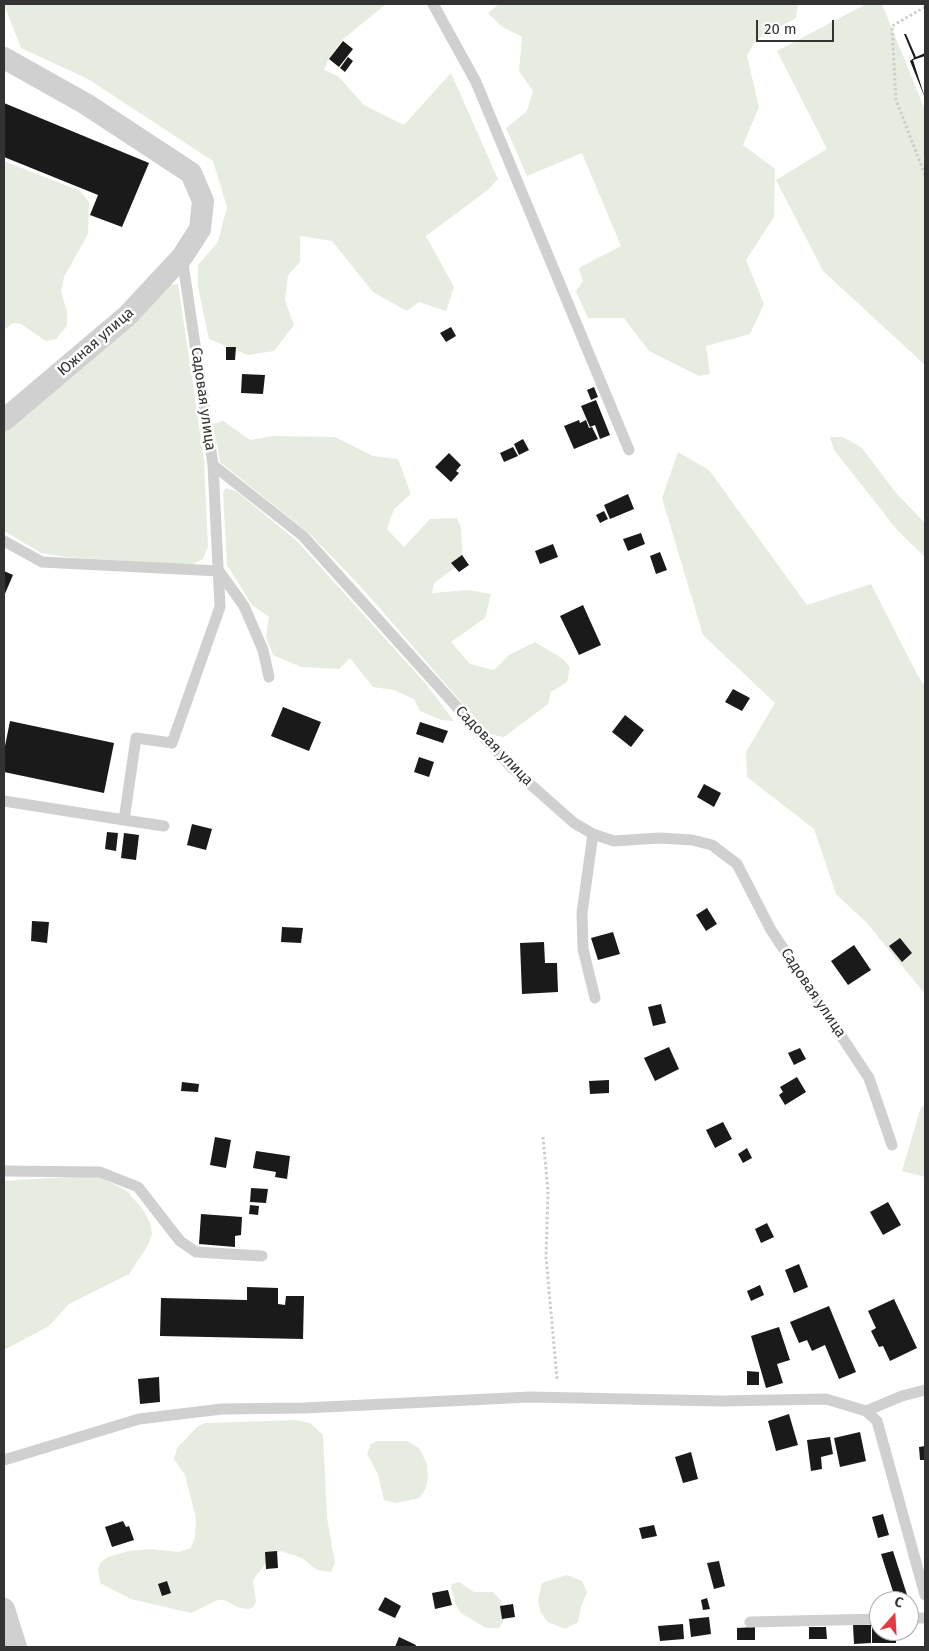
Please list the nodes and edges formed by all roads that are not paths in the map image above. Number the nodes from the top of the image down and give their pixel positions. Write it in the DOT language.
graph roads {
  1 [pos="433,4"];
  2 [pos="4,58"];
  3 [pos="182,257"];
  4 [pos="4,420"];
  5 [pos="629,450"];
  6 [pos="213,464"];
  7 [pos="4,541"];
  8 [pos="219,571"];
  9 [pos="269,677"];
  10 [pos="4,801"];
  11 [pos="124,820"];
  12 [pos="164,826"];
  13 [pos="593,834"];
  14 [pos="595,998"];
  15 [pos="892,1146"];
  16 [pos="4,1171"];
  17 [pos="262,1256"];
  18 [pos="925,1390"];
  19 [pos="866,1411"];
  20 [pos="4,1460"];
  21 [pos="925,1595"];
  22 [pos="4,1609"];
  23 [pos="869,1619"];
  24 [pos="750,1622"];
  25 [pos="16,1647"];
  1 -- 5 [label="lane"];
  2 -- 3 [label="street, Южная улица"];
  3 -- 4 [label="street, Южная улица"];
  3 -- 6 [label="lane, Садовая улица"];
  6 -- 8 [label="lane"];
  6 -- 13 [label="lane, Садовая улица"];
  7 -- 8 [label="lane"];
  8 -- 9 [label="lane"];
  8 -- 11 [label="lane"];
  10 -- 11 [label="lane"];
  11 -- 12 [label="lane"];
  13 -- 14 [label="lane"];
  13 -- 15 [label="lane, Садовая улица"];
  16 -- 17 [label="lane"];
  18 -- 19 [label="lane"];
  19 -- 20 [label="lane"];
  19 -- 21 [label="lane"];
  22 -- 25 [label="street"];
  23 -- 24 [label="lane"];
}
